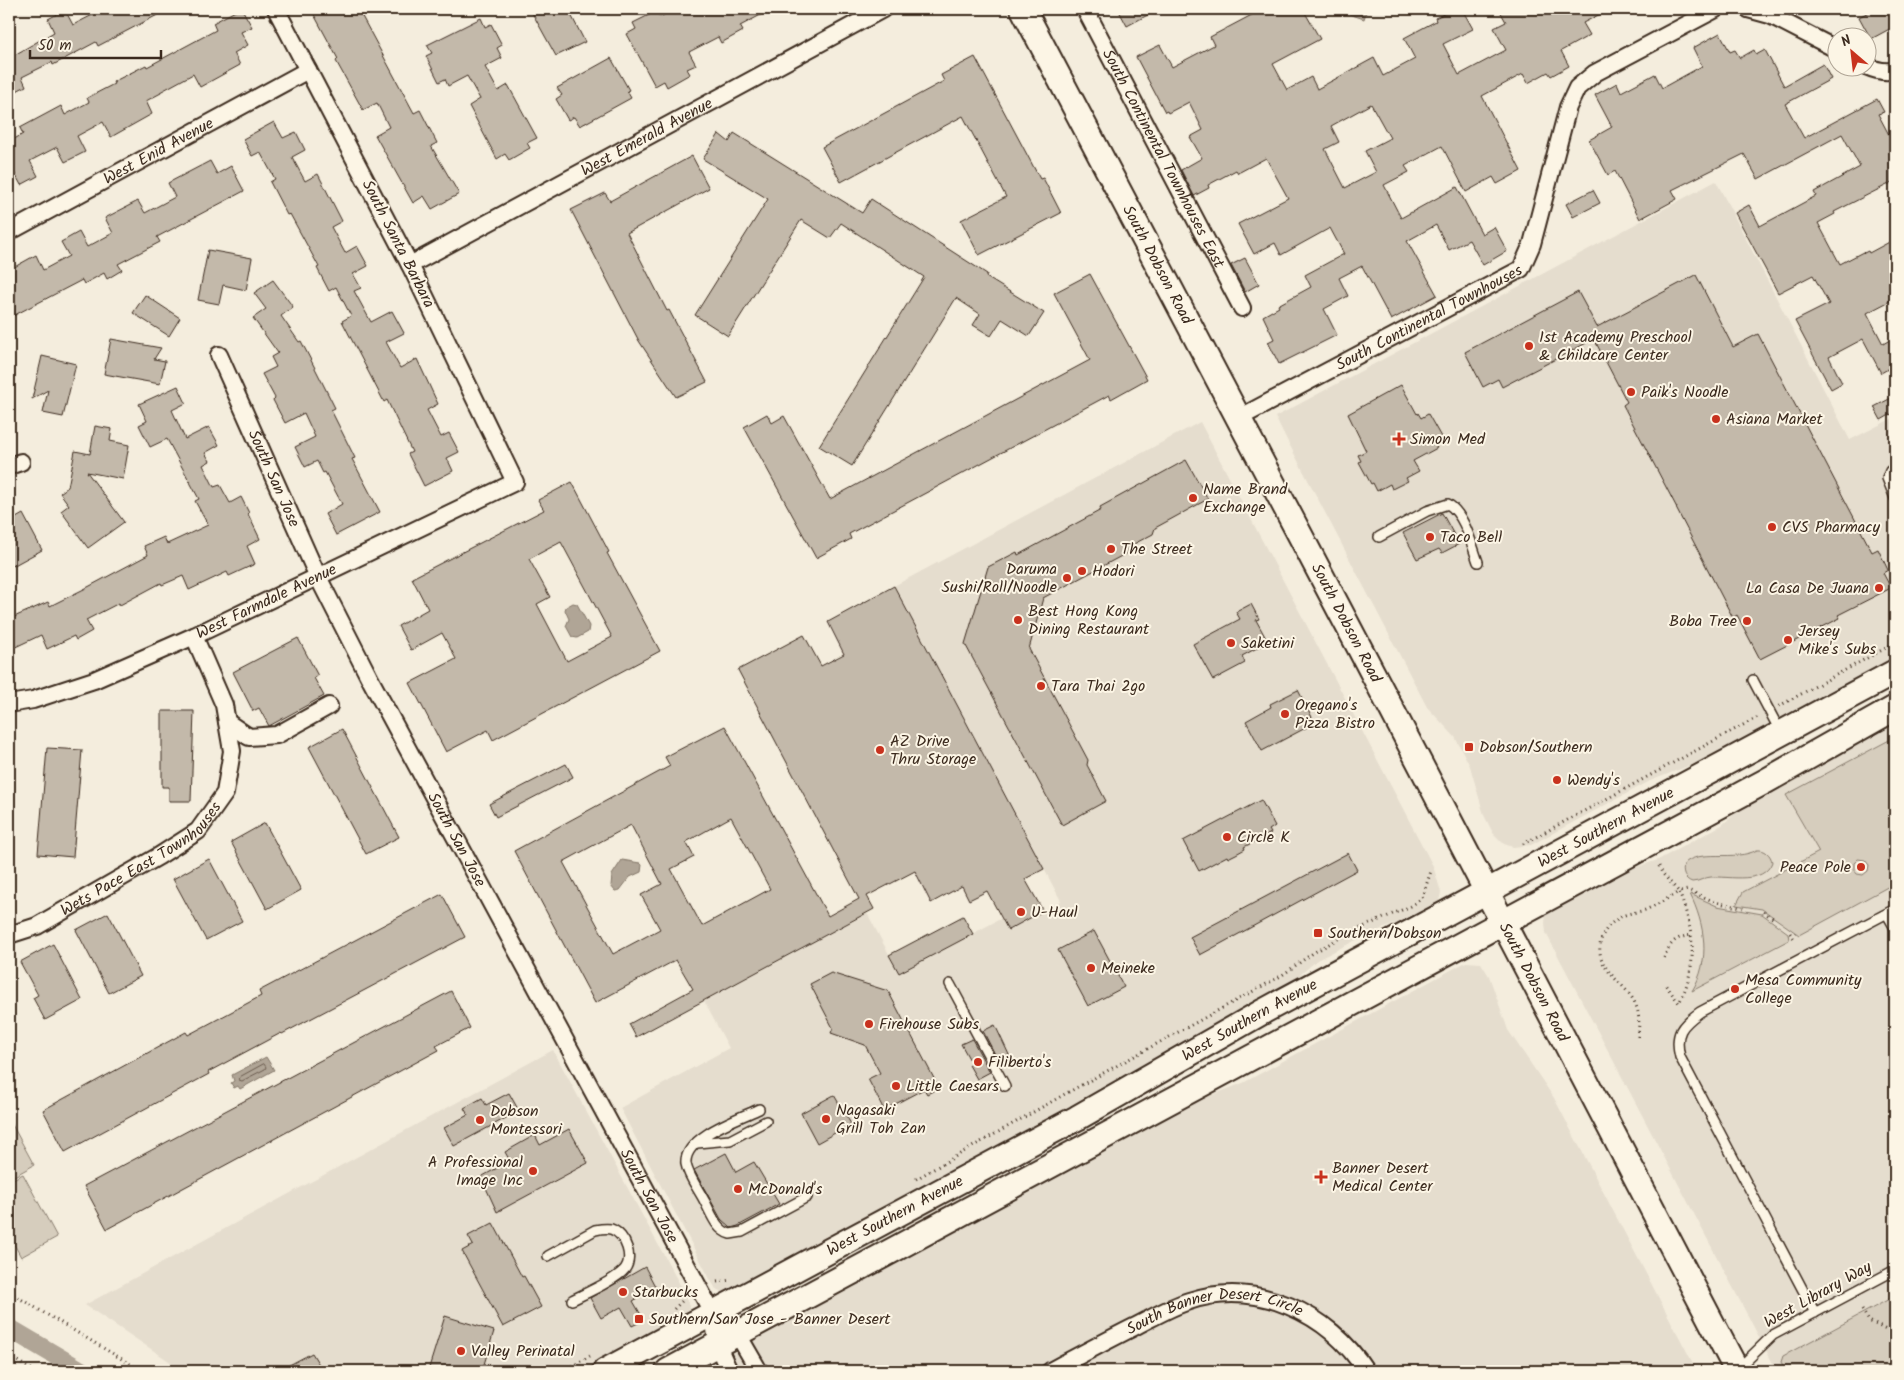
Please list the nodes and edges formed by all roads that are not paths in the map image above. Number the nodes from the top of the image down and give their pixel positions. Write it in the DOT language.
graph roads {
  1 [pos="276,9"];
  2 [pos="883,9"];
  3 [pos="1023,9"];
  4 [pos="1085,9"];
  5 [pos="1716,9"];
  6 [pos="1748,9"];
  7 [pos="1826,44"];
  8 [pos="308,70"];
  9 [pos="1876,70"];
  10 [pos="1895,70"];
  11 [pos="9,232"];
  12 [pos="410,266"];
  13 [pos="1242,308"];
  14 [pos="219,355"];
  15 [pos="1239,418"];
  16 [pos="1895,468"];
  17 [pos="515,482"];
  18 [pos="1895,498"];
  19 [pos="1379,537"];
  20 [pos="1478,562"];
  21 [pos="318,577"];
  22 [pos="194,636"];
  23 [pos="1895,672"];
  24 [pos="1753,680"];
  25 [pos="1895,691"];
  26 [pos="9,704"];
  27 [pos="329,706"];
  28 [pos="1895,708"];
  29 [pos="227,722"];
  30 [pos="1781,733"];
  31 [pos="1814,753"];
  32 [pos="1486,891"];
  33 [pos="1891,912"];
  34 [pos="1503,922"];
  35 [pos="1895,928"];
  36 [pos="9,936"];
  37 [pos="950,984"];
  38 [pos="1181,1058"];
  39 [pos="1005,1086"];
  40 [pos="759,1109"];
  41 [pos="766,1121"];
  42 [pos="697,1143"];
  43 [pos="1078,1152"];
  44 [pos="974,1173"];
  45 [pos="807,1197"];
  46 [pos="990,1198"];
  47 [pos="548,1256"];
  48 [pos="1895,1270"];
  49 [pos="572,1300"];
  50 [pos="1815,1313"];
  51 [pos="713,1314"];
  52 [pos="727,1339"];
  53 [pos="605,1371"];
  54 [pos="668,1371"];
  55 [pos="729,1371"];
  56 [pos="759,1371"];
  57 [pos="1050,1371"];
  58 [pos="1366,1371"];
  59 [pos="1737,1371"];
  1 -- 8 [label="street, South Santa Barbara"];
  2 -- 12 [label="street, West Emerald Avenue"];
  3 -- 15 [label="main road, South Dobson Road"];
  4 -- 13 [label="street, South Continental Townhouses East"];
  5 -- 15 [label="street, South Continental Townhouses"];
  6 -- 7 [label="street"];
  8 -- 11 [label="street, West Enid Avenue"];
  8 -- 12 [label="street, South Santa Barbara"];
  9 -- 10 [label="street"];
  12 -- 17 [label="street, South Santa Barbara"];
  14 -- 21 [label="street, South San Jose"];
  15 -- 32 [label="main road, South Dobson Road"];
  16 -- 18 [label="lane"];
  17 -- 21 [label="street, West Farmdale Avenue"];
  19 -- 20 [label="lane"];
  21 -- 22 [label="street, West Farmdale Avenue"];
  21 -- 51 [label="street, South San Jose"];
  22 -- 26 [label="street, West Farmdale Avenue"];
  22 -- 29 [label="street, Wets Pace East Townhouses"];
  23 -- 30 [label="main road, West Southern Avenue"];
  24 -- 30 [label="lane"];
  25 -- 31 [label="main road"];
  27 -- 29 [label="street"];
  28 -- 31 [label="main road, West Southern Avenue"];
  29 -- 36 [label="street, Wets Pace East Townhouses"];
  30 -- 32 [label="main road, West Southern Avenue"];
  31 -- 34 [label="main road, West Southern Avenue"];
  32 -- 34 [label="main road, South Dobson Road"];
  32 -- 38 [label="main road, West Southern Avenue"];
  33 -- 35 [label="lane"];
  33 -- 50 [label="lane"];
  34 -- 43 [label="main road, West Southern Avenue"];
  34 -- 59 [label="main road, South Dobson Road"];
  37 -- 39 [label="lane"];
  38 -- 43 [label="main road"];
  38 -- 44 [label="main road, West Southern Avenue"];
  40 -- 42 [label="lane"];
  41 -- 42 [label="lane"];
  42 -- 45 [label="lane"];
  43 -- 46 [label="main road, West Southern Avenue"];
  44 -- 46 [label="main road"];
  44 -- 51 [label="main road, West Southern Avenue"];
  46 -- 52 [label="main road, West Southern Avenue"];
  47 -- 49 [label="lane"];
  48 -- 50 [label="lane, West Library Way"];
  50 -- 59 [label="lane, West Library Way"];
  51 -- 52 [label="street"];
  51 -- 53 [label="main road, West Southern Avenue"];
  52 -- 54 [label="main road, West Southern Avenue"];
  52 -- 55 [label="street"];
  52 -- 56 [label="street"];
  57 -- 58 [label="street, South Banner Desert Circle"];
}
